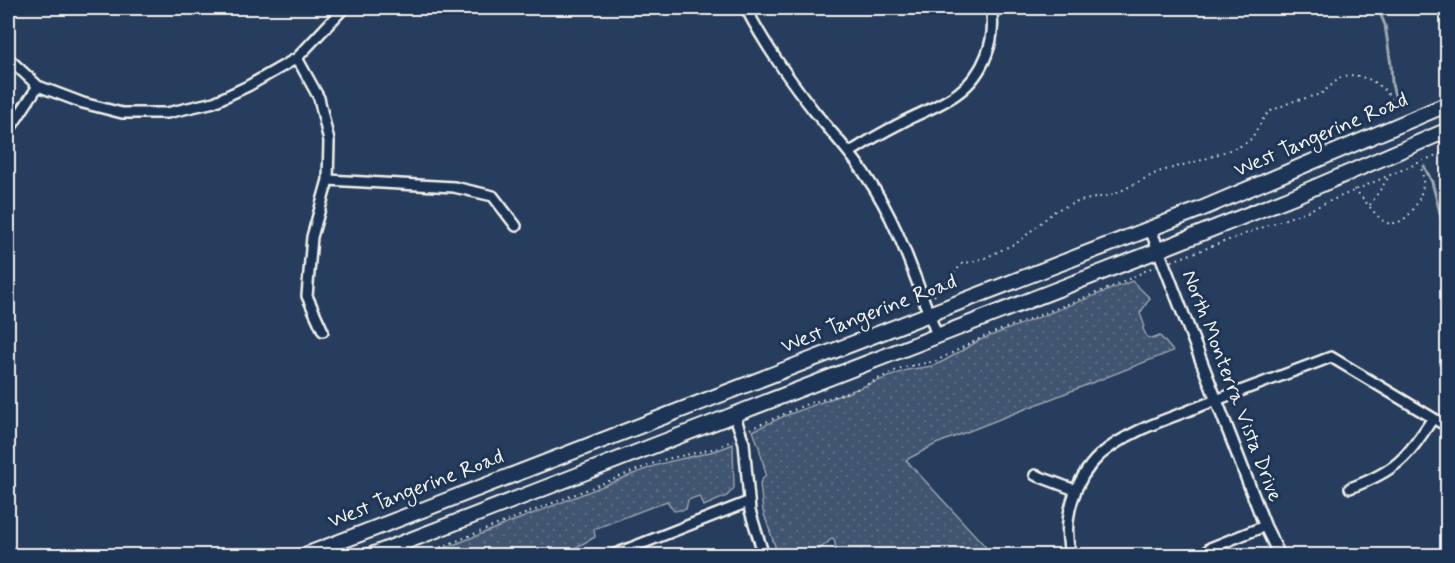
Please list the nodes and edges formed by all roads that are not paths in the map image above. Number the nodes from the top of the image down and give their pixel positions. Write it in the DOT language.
graph roads {
  1 [pos="344,8"];
  2 [pos="746,8"];
  3 [pos="990,8"];
  4 [pos="8,58"];
  5 [pos="297,58"];
  6 [pos="38,86"];
  7 [pos="1448,104"];
  8 [pos="1448,130"];
  9 [pos="8,132"];
  10 [pos="849,153"];
  11 [pos="328,180"];
  12 [pos="516,226"];
  13 [pos="1150,228"];
  14 [pos="1162,257"];
  15 [pos="926,309"];
  16 [pos="323,331"];
  17 [pos="937,335"];
  18 [pos="1216,400"];
  19 [pos="734,413"];
  20 [pos="1433,418"];
  21 [pos="1448,427"];
  22 [pos="1035,475"];
  23 [pos="1350,488"];
  24 [pos="1075,490"];
  25 [pos="748,502"];
  26 [pos="1264,526"];
  27 [pos="1210,548"];
  28 [pos="303,555"];
  29 [pos="369,555"];
  30 [pos="610,555"];
  31 [pos="765,555"];
  32 [pos="1071,555"];
  33 [pos="1280,555"];
  1 -- 5 [label="street"];
  2 -- 10 [label="street"];
  3 -- 10 [label="street"];
  4 -- 6 [label="street"];
  5 -- 6 [label="street"];
  5 -- 11 [label="street"];
  6 -- 9 [label="street"];
  7 -- 13 [label="main road, West Tangerine Road"];
  8 -- 14 [label="main road"];
  10 -- 15 [label="street"];
  11 -- 12 [label="street"];
  11 -- 16 [label="street"];
  13 -- 14 [label="street, North Monterra Vista Drive"];
  13 -- 15 [label="main road, West Tangerine Road"];
  14 -- 17 [label="main road"];
  14 -- 18 [label="street, North Monterra Vista Drive"];
  15 -- 17 [label="street"];
  15 -- 28 [label="main road, West Tangerine Road"];
  17 -- 19 [label="main road"];
  18 -- 20 [label="street"];
  18 -- 24 [label="street"];
  18 -- 26 [label="street, North Monterra Vista Drive"];
  19 -- 25 [label="street"];
  19 -- 29 [label="main road"];
  20 -- 21 [label="street"];
  20 -- 23 [label="street"];
  22 -- 24 [label="street"];
  24 -- 32 [label="street"];
  25 -- 30 [label="street"];
  25 -- 31 [label="street"];
  26 -- 27 [label="street"];
  26 -- 33 [label="street, North Monterra Vista Drive"];
}
